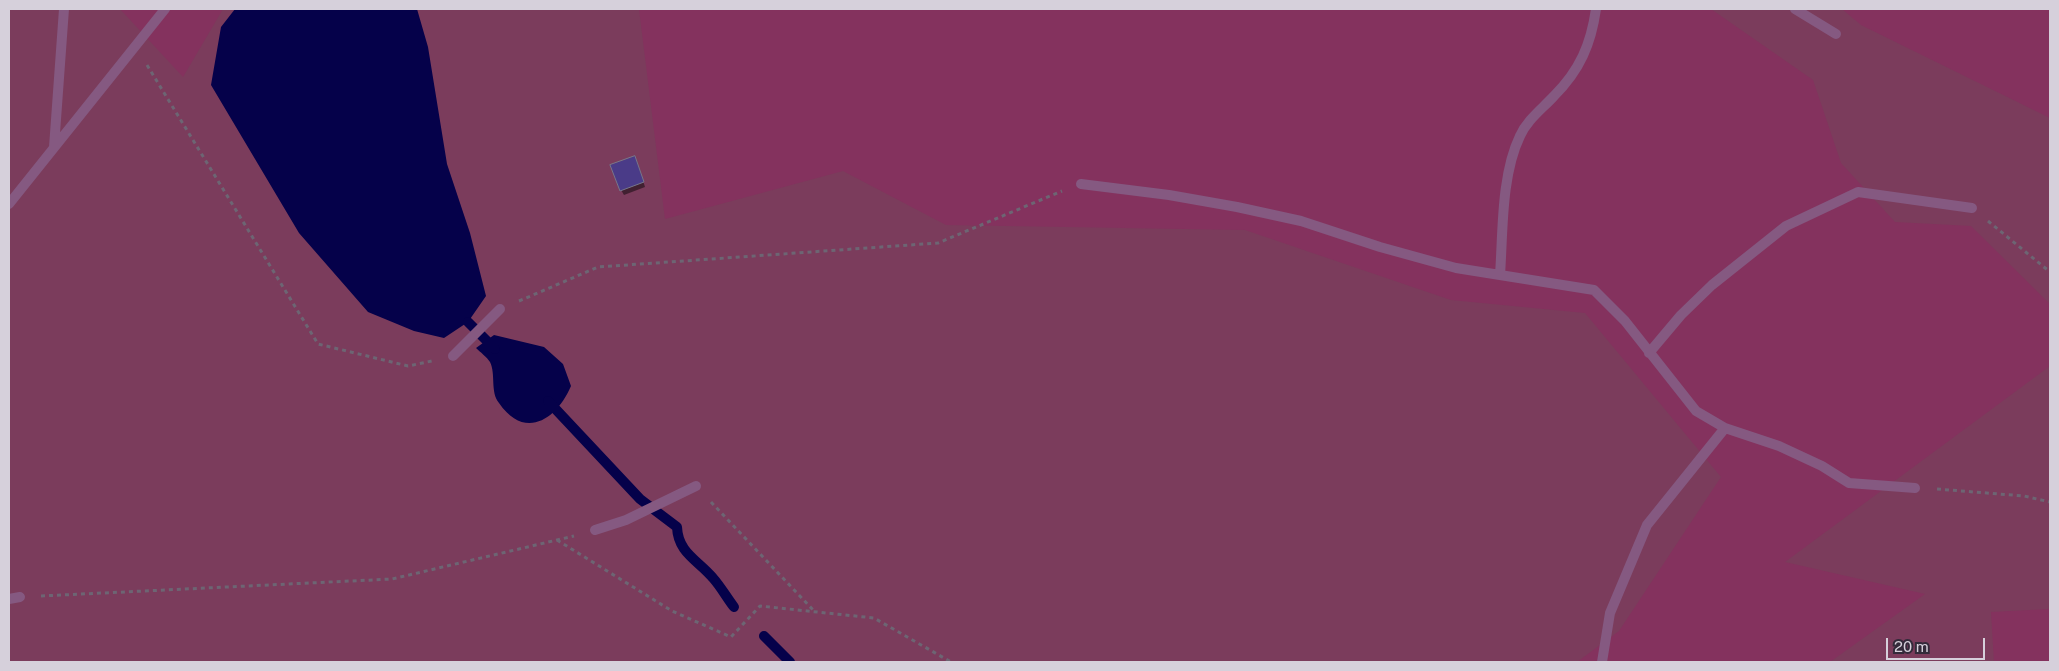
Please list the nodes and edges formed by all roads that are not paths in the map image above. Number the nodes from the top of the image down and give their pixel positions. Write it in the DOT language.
graph roads {
  1 [pos="64,9"];
  2 [pos="165,9"];
  3 [pos="1596,9"];
  4 [pos="1795,9"];
  5 [pos="1836,34"];
  6 [pos="54,147"];
  7 [pos="1081,184"];
  8 [pos="9,204"];
  9 [pos="1972,208"];
  10 [pos="1500,275"];
  11 [pos="500,309"];
  12 [pos="1649,353"];
  13 [pos="453,356"];
  14 [pos="1724,428"];
  15 [pos="696,486"];
  16 [pos="1915,488"];
  17 [pos="595,530"];
  18 [pos="20,597"];
  19 [pos="9,599"];
  20 [pos="1602,662"];
  1 -- 6 [label="lane"];
  2 -- 6 [label="lane"];
  3 -- 10 [label="lane"];
  4 -- 5 [label="lane"];
  6 -- 8 [label="lane"];
  7 -- 10 [label="lane"];
  9 -- 12 [label="lane"];
  10 -- 12 [label="lane"];
  11 -- 13 [label="lane"];
  12 -- 14 [label="lane"];
  14 -- 16 [label="lane"];
  14 -- 20 [label="lane"];
  15 -- 17 [label="lane"];
  18 -- 19 [label="lane"];
}
